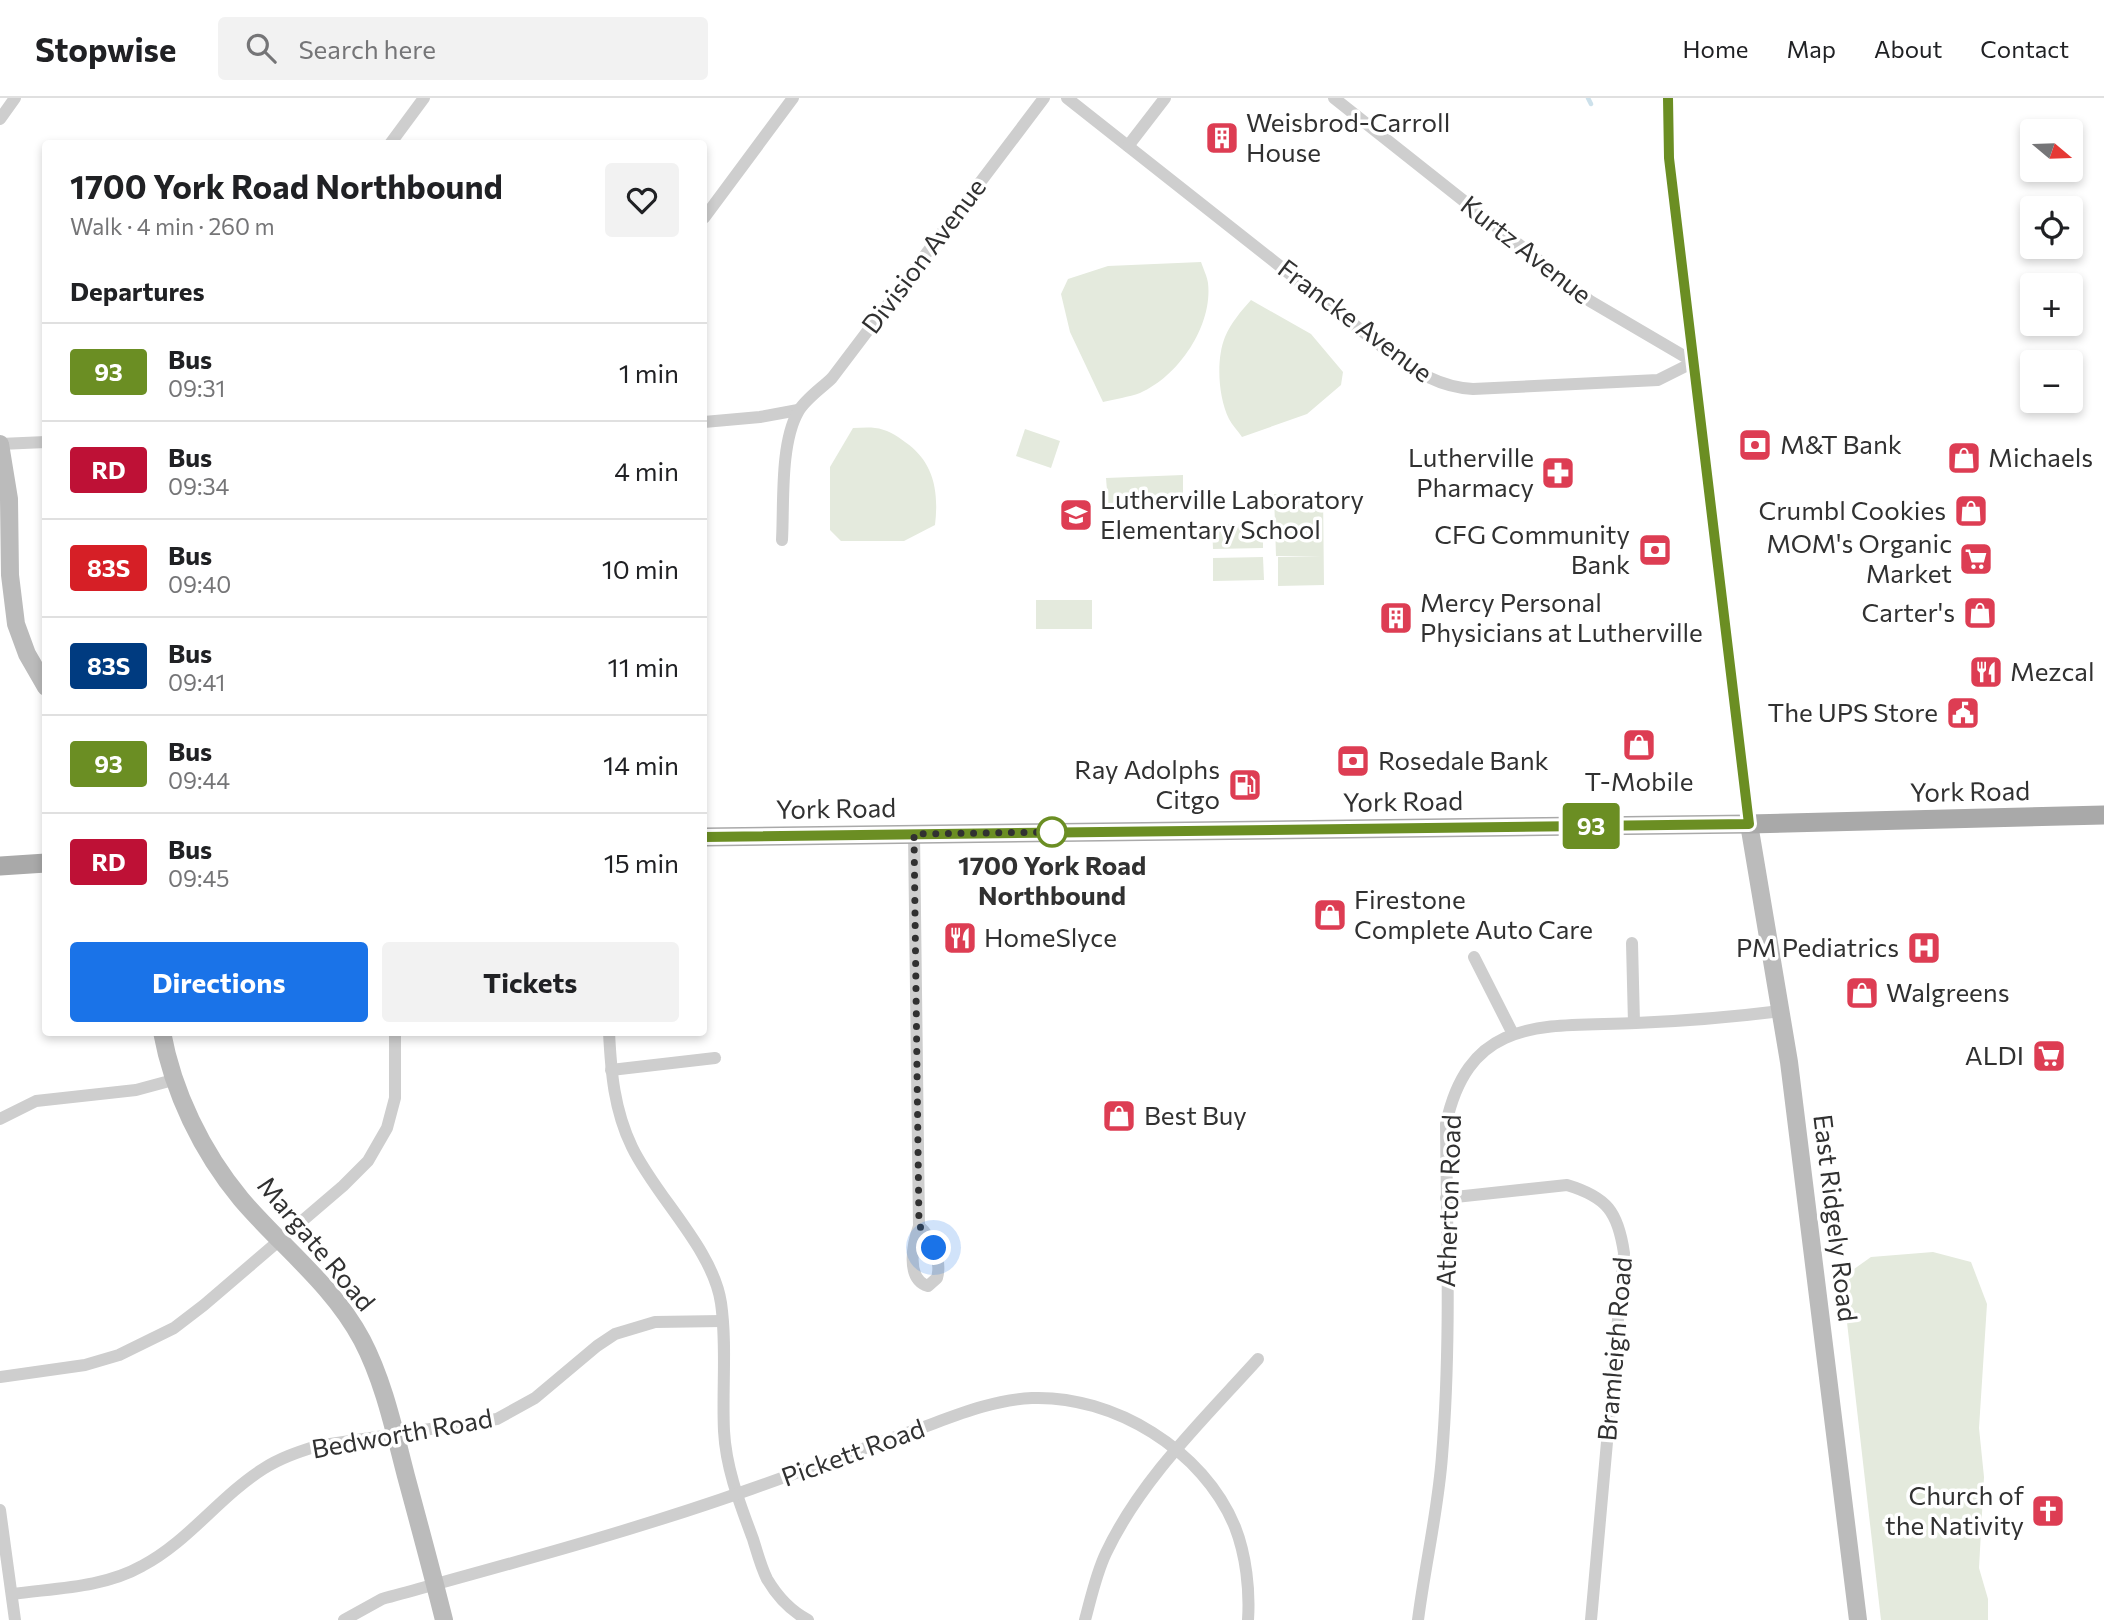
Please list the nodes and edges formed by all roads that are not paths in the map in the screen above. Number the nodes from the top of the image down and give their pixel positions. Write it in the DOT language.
graph roads {
  1 [pos="15,98"];
  2 [pos="424,98"];
  3 [pos="793,98"];
  4 [pos="1044,98"];
  5 [pos="1067,98"];
  6 [pos="1165,98"];
  7 [pos="1334,98"];
  8 [pos="1668,98"];
  9 [pos="0,118"];
  10 [pos="393,140"];
  11 [pos="1128,146"];
  12 [pos="707,214"];
  13 [pos="1694,362"];
  14 [pos="799,410"];
  15 [pos="707,422"];
  16 [pos="42,442"];
  17 [pos="0,444"];
  18 [pos="782,540"];
  19 [pos="5,575"];
  20 [pos="42,680"];
  21 [pos="2104,815"];
  22 [pos="1749,824"];
  23 [pos="914,834"];
  24 [pos="707,837"];
  25 [pos="42,863"];
  26 [pos="0,866"];
  27 [pos="1632,943"];
  28 [pos="1474,957"];
  29 [pos="1781,1011"];
  30 [pos="1634,1024"];
  31 [pos="1513,1034"];
  32 [pos="163,1036"];
  33 [pos="395,1036"];
  34 [pos="609,1036"];
  35 [pos="715,1058"];
  36 [pos="611,1070"];
  37 [pos="173,1080"];
  38 [pos="0,1119"];
  39 [pos="1447,1198"];
  40 [pos="919,1226"];
  41 [pos="280,1240"];
  42 [pos="722,1321"];
  43 [pos="1258,1359"];
  44 [pos="0,1377"];
  45 [pos="396,1436"];
  46 [pos="1176,1450"];
  47 [pos="737,1494"];
  48 [pos="0,1510"];
  49 [pos="435,1584"];
  50 [pos="12,1594"];
  51 [pos="15,1620"];
  52 [pos="344,1620"];
  53 [pos="444,1620"];
  54 [pos="808,1620"];
  55 [pos="1085,1620"];
  56 [pos="1248,1620"];
  57 [pos="1418,1620"];
  58 [pos="1591,1620"];
  59 [pos="1858,1620"];
  1 -- 9 [label="street"];
  2 -- 10 [label="street"];
  3 -- 12 [label="street"];
  4 -- 14 [label="street, Division Avenue"];
  5 -- 11 [label="street, Francke Avenue"];
  6 -- 11 [label="street"];
  7 -- 13 [label="street, Kurtz Avenue"];
  8 -- 13 [label="street"];
  11 -- 13 [label="street, Francke Avenue"];
  13 -- 22 [label="street"];
  14 -- 15 [label="street"];
  14 -- 18 [label="street"];
  16 -- 17 [label="street"];
  17 -- 19 [label="street"];
  19 -- 20 [label="street"];
  21 -- 22 [label="main road, York Road"];
  22 -- 23 [label="main road, York Road"];
  22 -- 29 [label="street, East Ridgely Road"];
  23 -- 24 [label="main road, York Road"];
  23 -- 40 [label="street"];
  25 -- 26 [label="main road"];
  27 -- 30 [label="street"];
  28 -- 31 [label="street"];
  29 -- 30 [label="street, Atherton Road"];
  29 -- 59 [label="street, East Ridgely Road"];
  30 -- 31 [label="street, Atherton Road"];
  31 -- 39 [label="street, Atherton Road"];
  32 -- 37 [label="street, Margate Road"];
  33 -- 41 [label="street"];
  34 -- 36 [label="street"];
  35 -- 36 [label="street"];
  36 -- 42 [label="street"];
  37 -- 38 [label="street"];
  37 -- 41 [label="street, Margate Road"];
  39 -- 57 [label="street, Atherton Road"];
  39 -- 58 [label="street, Bramleigh Road"];
  41 -- 44 [label="street"];
  41 -- 45 [label="street, Margate Road"];
  42 -- 45 [label="street, Bedworth Road"];
  42 -- 47 [label="street"];
  43 -- 46 [label="street"];
  45 -- 49 [label="street, Margate Road"];
  45 -- 50 [label="street, Bedworth Road"];
  46 -- 47 [label="street, Pickett Road"];
  46 -- 55 [label="street"];
  46 -- 56 [label="street, Pickett Road"];
  47 -- 49 [label="street, Pickett Road"];
  47 -- 54 [label="street"];
  48 -- 50 [label="street"];
  49 -- 52 [label="street, Pickett Road"];
  49 -- 53 [label="street, Margate Road"];
  50 -- 51 [label="street"];
}
